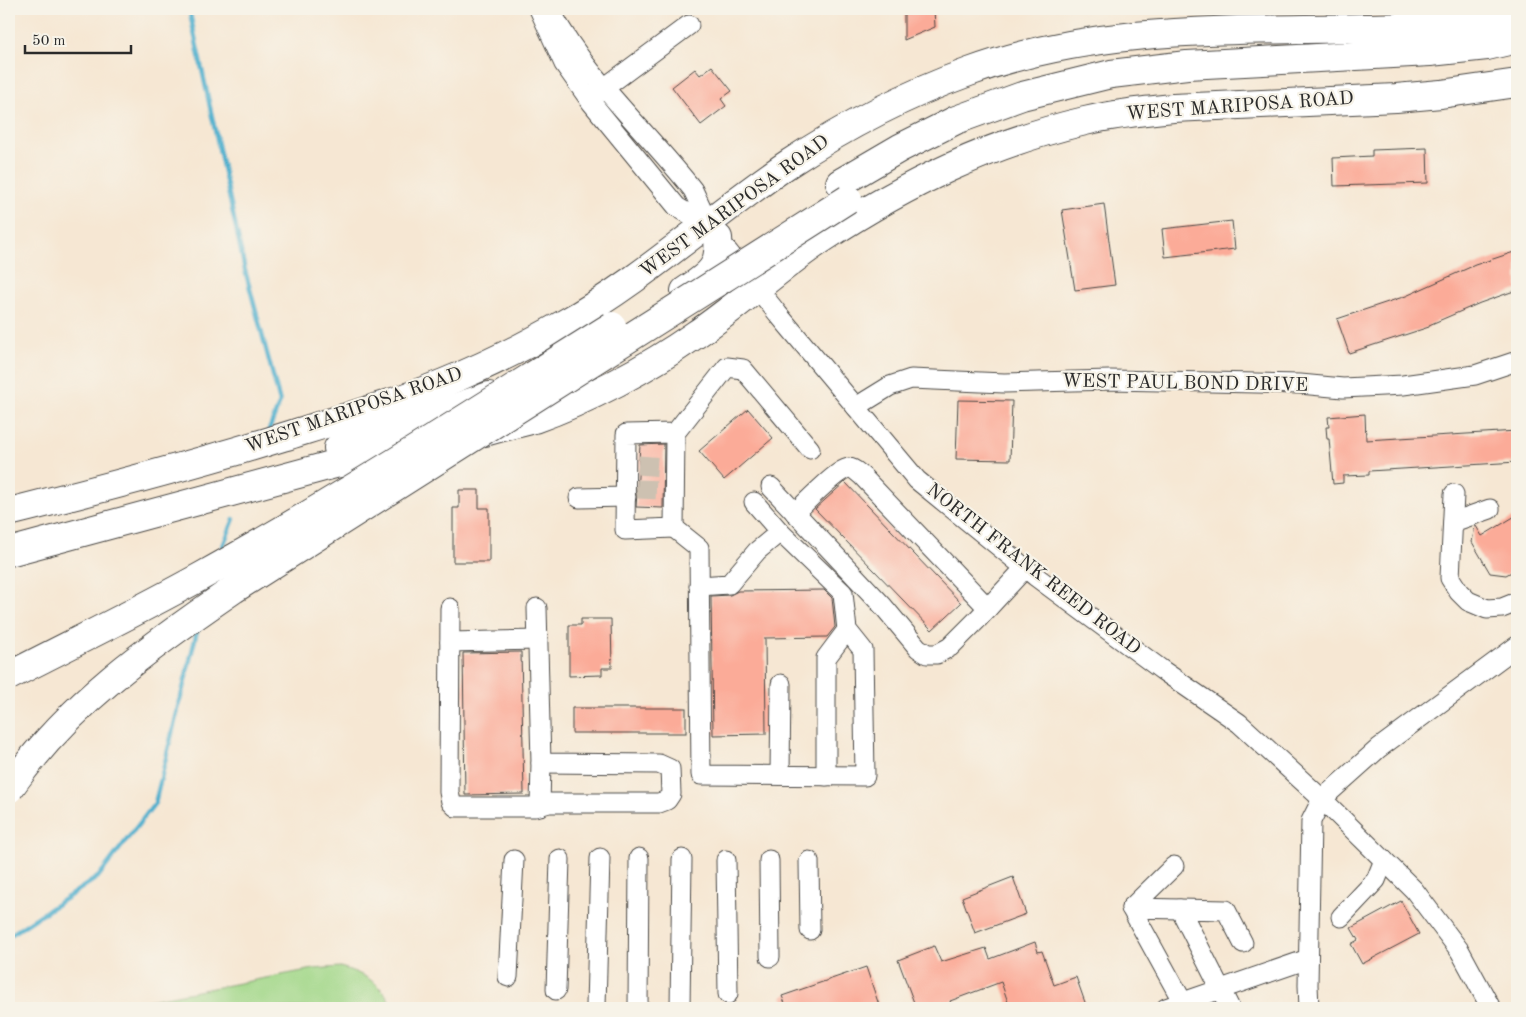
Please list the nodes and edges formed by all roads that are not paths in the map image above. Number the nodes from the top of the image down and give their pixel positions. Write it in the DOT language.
graph roads {
  1 [pos="539,9"];
  2 [pos="550,9"];
  3 [pos="1405,18"];
  4 [pos="1517,18"];
  5 [pos="689,25"];
  6 [pos="1517,39"];
  7 [pos="1517,58"];
  8 [pos="1517,83"];
  9 [pos="605,87"];
  10 [pos="589,99"];
  11 [pos="844,191"];
  12 [pos="712,231"];
  13 [pos="757,287"];
  14 [pos="1517,361"];
  15 [pos="856,407"];
  16 [pos="674,433"];
  17 [pos="810,449"];
  18 [pos="332,457"];
  19 [pos="771,487"];
  20 [pos="629,492"];
  21 [pos="1454,494"];
  22 [pos="578,498"];
  23 [pos="754,502"];
  24 [pos="1490,509"];
  25 [pos="9,512"];
  26 [pos="795,513"];
  27 [pos="1453,522"];
  28 [pos="674,528"];
  29 [pos="780,532"];
  30 [pos="9,552"];
  31 [pos="1025,568"];
  32 [pos="699,586"];
  33 [pos="1517,604"];
  34 [pos="450,608"];
  35 [pos="537,608"];
  36 [pos="988,608"];
  37 [pos="847,630"];
  38 [pos="538,640"];
  39 [pos="450,642"];
  40 [pos="1517,646"];
  41 [pos="9,676"];
  42 [pos="780,684"];
  43 [pos="541,763"];
  44 [pos="780,775"];
  45 [pos="826,776"];
  46 [pos="9,789"];
  47 [pos="1322,798"];
  48 [pos="540,806"];
  49 [pos="600,858"];
  50 [pos="639,858"];
  51 [pos="560,859"];
  52 [pos="682,859"];
  53 [pos="514,860"];
  54 [pos="726,860"];
  55 [pos="768,860"];
  56 [pos="1384,860"];
  57 [pos="809,861"];
  58 [pos="1174,866"];
  59 [pos="1131,908"];
  60 [pos="1180,908"];
  61 [pos="1342,916"];
  62 [pos="810,930"];
  63 [pos="1243,943"];
  64 [pos="770,957"];
  65 [pos="1308,959"];
  66 [pos="508,978"];
  67 [pos="1222,989"];
  68 [pos="556,990"];
  69 [pos="728,994"];
  70 [pos="596,1006"];
  71 [pos="1179,1006"];
  72 [pos="638,1008"];
  73 [pos="680,1008"];
  74 [pos="1230,1008"];
  75 [pos="1309,1008"];
  76 [pos="1491,1008"];
  1 -- 10 [label="street"];
  2 -- 9 [label="street"];
  3 -- 4 [label="highway, WEST MARIPOSA ROAD"];
  3 -- 12 [label="highway, WEST MARIPOSA ROAD"];
  5 -- 9 [label="street"];
  6 -- 11 [label="highway"];
  7 -- 11 [label="highway"];
  8 -- 13 [label="highway, WEST MARIPOSA ROAD"];
  9 -- 10 [label="street"];
  9 -- 12 [label="street"];
  10 -- 12 [label="street"];
  11 -- 41 [label="highway, bridge"];
  11 -- 46 [label="highway, bridge"];
  12 -- 13 [label="street, NORTH FRANK REED ROAD"];
  12 -- 18 [label="highway"];
  12 -- 25 [label="highway, WEST MARIPOSA ROAD"];
  13 -- 15 [label="street, NORTH FRANK REED ROAD"];
  13 -- 18 [label="highway, WEST MARIPOSA ROAD"];
  14 -- 15 [label="street, WEST PAUL BOND DRIVE"];
  15 -- 31 [label="street, NORTH FRANK REED ROAD"];
  16 -- 17 [label="street"];
  16 -- 20 [label="street"];
  16 -- 28 [label="street"];
  18 -- 30 [label="highway, WEST MARIPOSA ROAD"];
  19 -- 26 [label="street"];
  20 -- 22 [label="street"];
  20 -- 28 [label="street"];
  21 -- 27 [label="street"];
  23 -- 29 [label="street"];
  24 -- 27 [label="street"];
  26 -- 36 [label="street"];
  26 -- 36 [label="street"];
  27 -- 33 [label="street"];
  28 -- 32 [label="street"];
  29 -- 32 [label="street"];
  29 -- 37 [label="street"];
  31 -- 36 [label="street"];
  31 -- 47 [label="street, NORTH FRANK REED ROAD"];
  32 -- 44 [label="street"];
  34 -- 39 [label="street"];
  35 -- 38 [label="street"];
  37 -- 45 [label="street"];
  37 -- 45 [label="street"];
  38 -- 39 [label="street"];
  38 -- 43 [label="street"];
  39 -- 48 [label="street"];
  40 -- 47 [label="street"];
  42 -- 44 [label="street"];
  43 -- 48 [label="street"];
  43 -- 48 [label="street"];
  44 -- 45 [label="street"];
  47 -- 56 [label="street, NORTH FRANK REED ROAD"];
  47 -- 65 [label="street"];
  49 -- 70 [label="street"];
  50 -- 72 [label="street"];
  51 -- 68 [label="street"];
  52 -- 73 [label="street"];
  53 -- 66 [label="street"];
  54 -- 69 [label="street"];
  55 -- 64 [label="street"];
  56 -- 61 [label="street"];
  56 -- 76 [label="street, NORTH FRANK REED ROAD"];
  57 -- 62 [label="street"];
  58 -- 59 [label="street"];
  59 -- 60 [label="street"];
  59 -- 71 [label="street"];
  60 -- 63 [label="street"];
  60 -- 67 [label="street"];
  65 -- 67 [label="street"];
  65 -- 75 [label="street"];
  67 -- 71 [label="street"];
  67 -- 74 [label="street"];
}
